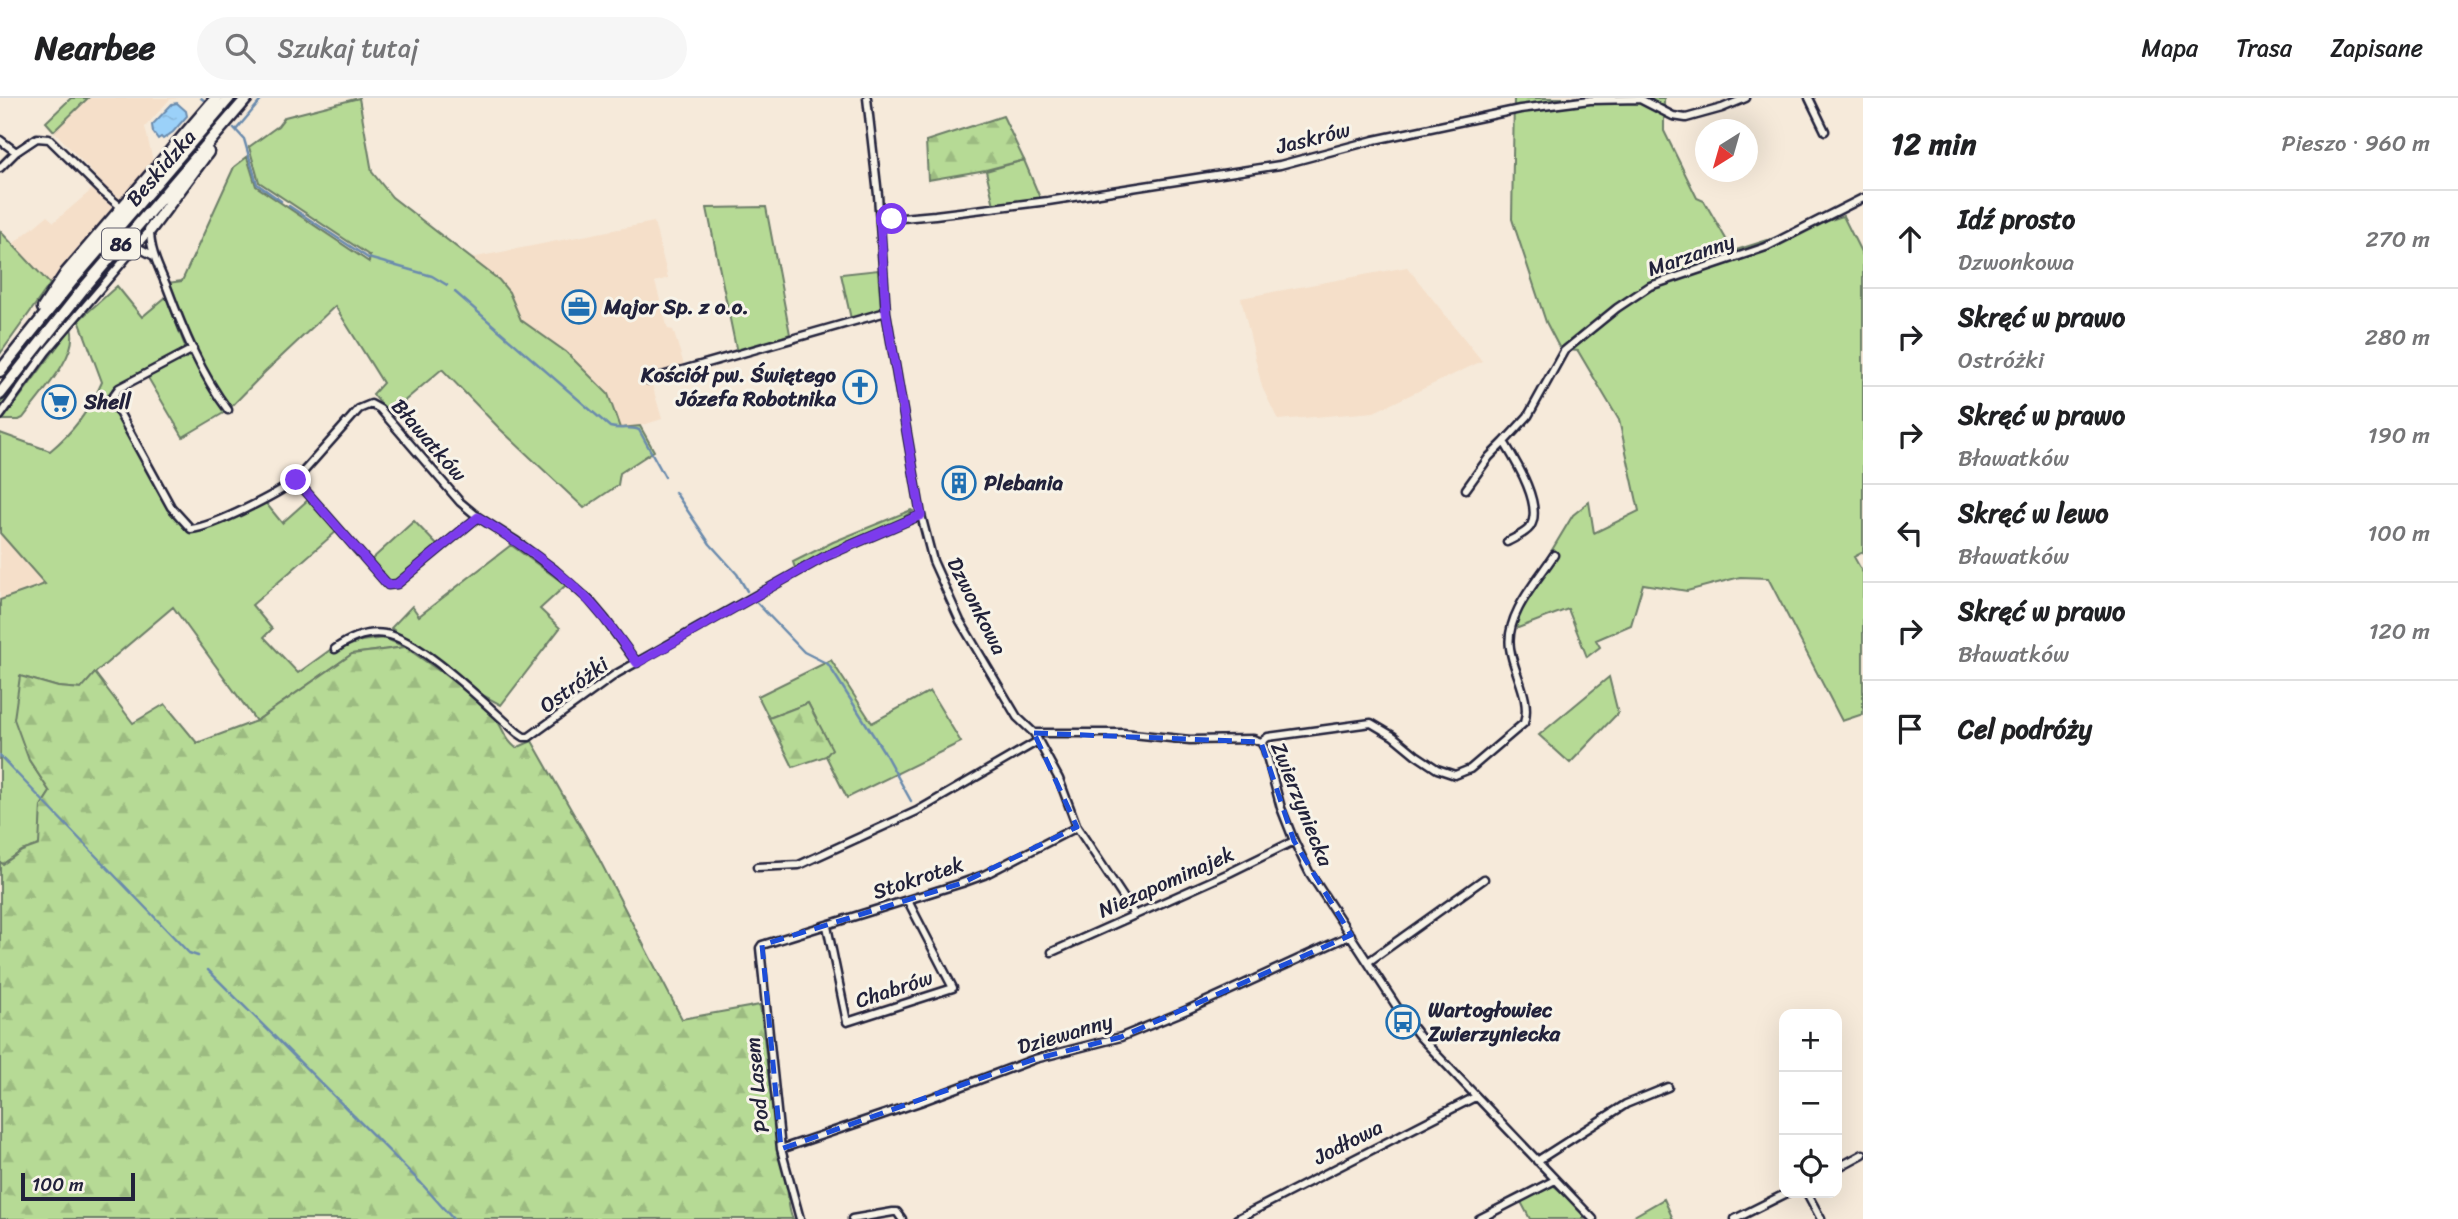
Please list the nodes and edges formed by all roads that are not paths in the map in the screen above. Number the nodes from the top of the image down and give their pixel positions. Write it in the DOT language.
graph roads {
  1 [pos="216,98"];
  2 [pos="229,98"];
  3 [pos="248,98"];
  4 [pos="867,98"];
  5 [pos="1746,98"];
  6 [pos="1808,98"];
  7 [pos="1825,131"];
  8 [pos="0,141"];
  9 [pos="16,152"];
  10 [pos="0,168"];
  11 [pos="1863,198"];
  12 [pos="121,207"];
  13 [pos="880,219"];
  14 [pos="150,230"];
  15 [pos="129,253"];
  16 [pos="154,256"];
  17 [pos="886,312"];
  18 [pos="20,344"];
  19 [pos="193,349"];
  20 [pos="0,371"];
  21 [pos="648,380"];
  22 [pos="0,394"];
  23 [pos="228,410"];
  24 [pos="0,416"];
  25 [pos="1504,442"];
  26 [pos="296,480"];
  27 [pos="1466,489"];
  28 [pos="921,515"];
  29 [pos="478,517"];
  30 [pos="1507,542"];
  31 [pos="1554,555"];
  32 [pos="335,649"];
  33 [pos="637,663"];
  34 [pos="1034,733"];
  35 [pos="1038,741"];
  36 [pos="1261,742"];
  37 [pos="1077,827"];
  38 [pos="1294,841"];
  39 [pos="757,867"];
  40 [pos="1484,879"];
  41 [pos="908,901"];
  42 [pos="1135,915"];
  43 [pos="827,926"];
  44 [pos="1351,935"];
  45 [pos="762,945"];
  46 [pos="1052,952"];
  47 [pos="1368,962"];
  48 [pos="1668,1087"];
  49 [pos="1475,1097"];
  50 [pos="781,1149"];
  51 [pos="1863,1154"];
  52 [pos="1536,1161"];
  53 [pos="1842,1164"];
  54 [pos="1555,1180"];
  55 [pos="1779,1197"];
  56 [pos="1810,1198"];
  57 [pos="800,1219"];
  58 [pos="852,1219"];
  59 [pos="902,1219"];
  60 [pos="1237,1219"];
  61 [pos="1479,1219"];
  62 [pos="1593,1219"];
  63 [pos="1735,1219"];
  64 [pos="1821,1219"];
  1 -- 12 [label="main road"];
  2 -- 18 [label="main road, Beskidzka / 86"];
  3 -- 14 [label="main road"];
  3 -- 22 [label="main road, Beskidzka / 86"];
  4 -- 13 [label="street, Dzwonkowa"];
  5 -- 13 [label="street, Jaskrów"];
  6 -- 7 [label="street"];
  8 -- 9 [label="street"];
  9 -- 10 [label="street"];
  9 -- 12 [label="street"];
  11 -- 25 [label="street, Marzanny"];
  12 -- 18 [label="main road"];
  13 -- 17 [label="street, Dzwonkowa"];
  14 -- 15 [label="street"];
  14 -- 16 [label="street"];
  15 -- 16 [label="street"];
  15 -- 24 [label="street"];
  16 -- 19 [label="street"];
  17 -- 21 [label="street"];
  17 -- 28 [label="street, Dzwonkowa"];
  18 -- 20 [label="main road, Beskidzka / 86"];
  19 -- 23 [label="street"];
  19 -- 26 [label="street, Bławatków"];
  25 -- 27 [label="street, Marzanny"];
  25 -- 30 [label="street"];
  26 -- 29 [label="street"];
  26 -- 29 [label="street, Bławatków"];
  28 -- 33 [label="street, Ostróżki"];
  28 -- 34 [label="street, Dzwonkowa"];
  29 -- 33 [label="street, Bławatków"];
  31 -- 36 [label="street"];
  32 -- 33 [label="street, Ostróżki"];
  34 -- 35 [label="street, Dzwonkowa"];
  34 -- 36 [label="street, Zwierzyniecka"];
  35 -- 37 [label="street, Dzwonkowa"];
  35 -- 39 [label="street"];
  36 -- 38 [label="street, Zwierzyniecka"];
  37 -- 41 [label="street, Stokrotek"];
  37 -- 42 [label="street, Dzwonkowa"];
  38 -- 42 [label="street, Niezapominajek"];
  38 -- 44 [label="street, Zwierzyniecka"];
  40 -- 47 [label="street"];
  41 -- 43 [label="street, Stokrotek"];
  41 -- 43 [label="street, Chabrów"];
  42 -- 46 [label="street, Niezapominajek"];
  43 -- 45 [label="street, Stokrotek"];
  44 -- 47 [label="street, Zwierzyniecka"];
  44 -- 50 [label="street, Dziewanny"];
  45 -- 50 [label="street, Pod Lasem"];
  47 -- 49 [label="street, Zwierzyniecka"];
  48 -- 52 [label="street"];
  49 -- 52 [label="street, Zwierzyniecka"];
  49 -- 60 [label="street, Jodłowa"];
  50 -- 57 [label="street, Pod Lasem"];
  51 -- 53 [label="street"];
  52 -- 54 [label="street, Zwierzyniecka"];
  54 -- 61 [label="street"];
  54 -- 62 [label="street, Zwierzyniecka"];
  55 -- 63 [label="street"];
  56 -- 64 [label="street"];
  58 -- 59 [label="street"];
}
